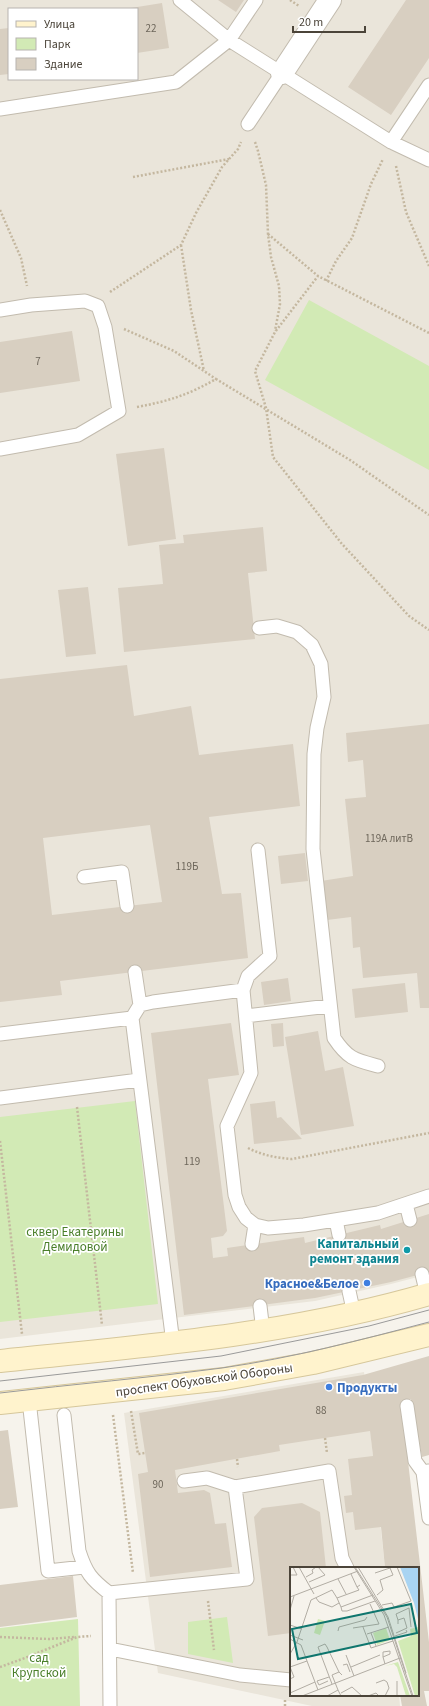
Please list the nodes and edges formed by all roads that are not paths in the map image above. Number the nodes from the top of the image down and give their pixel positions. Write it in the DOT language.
graph roads {
  1 [pos="180,0"];
  2 [pos="256,0"];
  3 [pos="330,0"];
  4 [pos="229,40"];
  5 [pos="282,73"];
  6 [pos="429,85"];
  7 [pos="0,109"];
  8 [pos="248,124"];
  9 [pos="391,142"];
  10 [pos="429,160"];
  11 [pos="0,310"];
  12 [pos="0,449"];
  13 [pos="259,628"];
  14 [pos="258,850"];
  15 [pos="84,877"];
  16 [pos="126,906"];
  17 [pos="135,972"];
  18 [pos="243,990"];
  19 [pos="140,1006"];
  20 [pos="329,1006"];
  21 [pos="246,1016"];
  22 [pos="132,1018"];
  23 [pos="0,1034"];
  24 [pos="378,1066"];
  25 [pos="140,1080"];
  26 [pos="0,1098"];
  27 [pos="429,1196"];
  28 [pos="406,1204"];
  29 [pos="336,1220"];
  30 [pos="410,1220"];
  31 [pos="255,1225"];
  32 [pos="339,1235"];
  33 [pos="252,1244"];
  34 [pos="422,1274"];
  35 [pos="349,1291"];
  36 [pos="428,1295"];
  37 [pos="260,1306"];
  38 [pos="354,1314"];
  39 [pos="263,1331"];
  40 [pos="429,1335"];
  41 [pos="173,1343"];
  42 [pos="0,1361"];
  43 [pos="29,1400"];
  44 [pos="0,1403"];
  45 [pos="406,1406"];
  46 [pos="64,1415"];
  47 [pos="426,1472"];
  48 [pos="184,1481"];
  49 [pos="235,1487"];
  50 [pos="429,1518"];
  51 [pos="84,1567"];
  52 [pos="346,1567"];
  53 [pos="109,1593"];
  54 [pos="110,1649"];
  55 [pos="290,1680"];
  56 [pos="110,1706"];
  1 -- 4 [label="lane"];
  2 -- 4 [label="lane"];
  3 -- 5 [label="street"];
  4 -- 5 [label="lane"];
  4 -- 7 [label="lane"];
  5 -- 8 [label="lane"];
  5 -- 9 [label="lane"];
  6 -- 9 [label="lane"];
  9 -- 10 [label="lane"];
  11 -- 12 [label="lane"];
  13 -- 20 [label="lane"];
  14 -- 18 [label="lane"];
  15 -- 16 [label="lane"];
  17 -- 19 [label="lane"];
  18 -- 19 [label="lane"];
  18 -- 21 [label="lane"];
  19 -- 22 [label="lane"];
  20 -- 21 [label="lane"];
  20 -- 24 [label="lane"];
  21 -- 31 [label="lane"];
  22 -- 23 [label="lane"];
  22 -- 25 [label="lane"];
  25 -- 26 [label="lane"];
  25 -- 41 [label="lane"];
  27 -- 28 [label="lane"];
  28 -- 29 [label="lane"];
  28 -- 30 [label="lane"];
  29 -- 31 [label="lane"];
  29 -- 32 [label="lane"];
  31 -- 33 [label="lane"];
  34 -- 36 [label="lane"];
  35 -- 38 [label="lane"];
  36 -- 38 [label="main road"];
  37 -- 39 [label="lane"];
  38 -- 39 [label="main road"];
  39 -- 41 [label="main road"];
  40 -- 43 [label="main road, проспект Обуховской Обороны"];
  41 -- 42 [label="main road"];
  43 -- 44 [label="main road, проспект Обуховской Обороны"];
  43 -- 51 [label="lane"];
  45 -- 47 [label="lane"];
  46 -- 51 [label="lane"];
  47 -- 50 [label="lane"];
  48 -- 49 [label="lane"];
  49 -- 52 [label="lane"];
  49 -- 53 [label="lane"];
  51 -- 53 [label="lane"];
  53 -- 54 [label="lane"];
  54 -- 55 [label="lane"];
  54 -- 56 [label="lane"];
}
